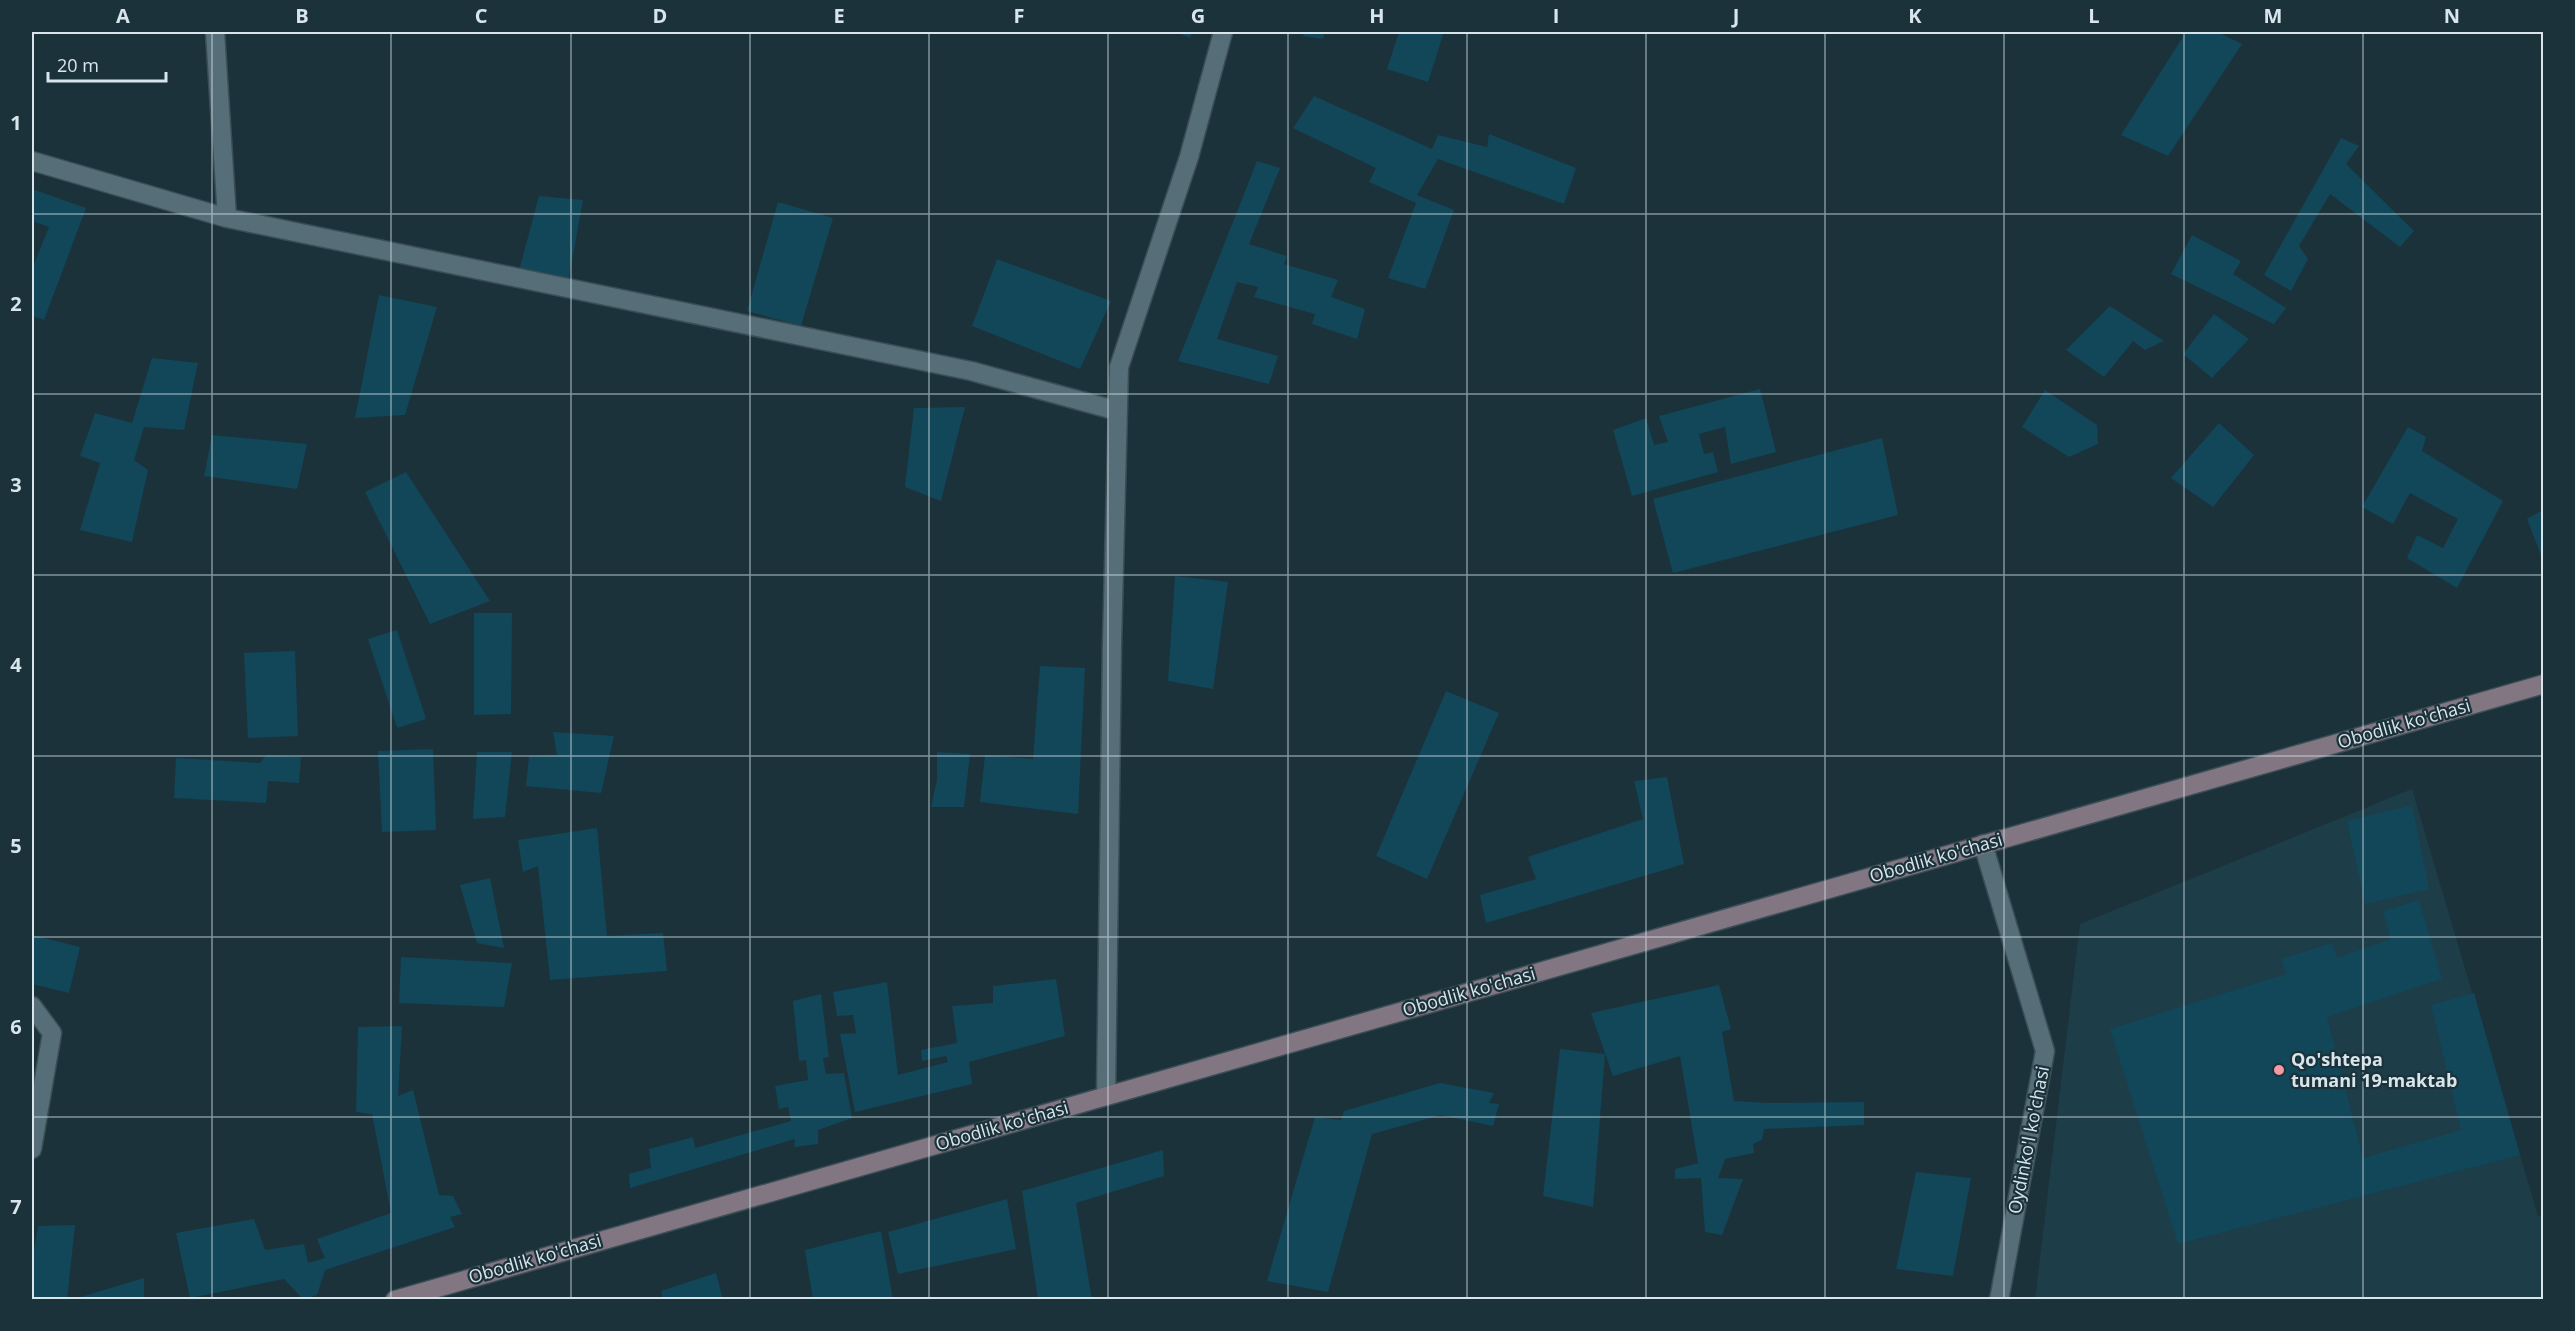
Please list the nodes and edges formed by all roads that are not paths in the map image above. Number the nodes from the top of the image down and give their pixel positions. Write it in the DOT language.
graph roads {
  1 [pos="215,32"];
  2 [pos="1223,32"];
  3 [pos="32,161"];
  4 [pos="227,218"];
  5 [pos="1118,411"];
  6 [pos="2544,684"];
  7 [pos="1983,844"];
  8 [pos="32,1006"];
  9 [pos="1106,1096"];
  10 [pos="32,1149"];
  11 [pos="395,1299"];
  12 [pos="1999,1299"];
  1 -- 4 [label="street"];
  2 -- 5 [label="street"];
  3 -- 4 [label="street"];
  4 -- 5 [label="street"];
  5 -- 9 [label="street"];
  6 -- 7 [label="street, Obodlik ko'chasi"];
  7 -- 9 [label="street, Obodlik ko'chasi"];
  7 -- 12 [label="street, Oydinko'l ko'chasi"];
  8 -- 10 [label="street"];
  9 -- 11 [label="street, Obodlik ko'chasi"];
}
